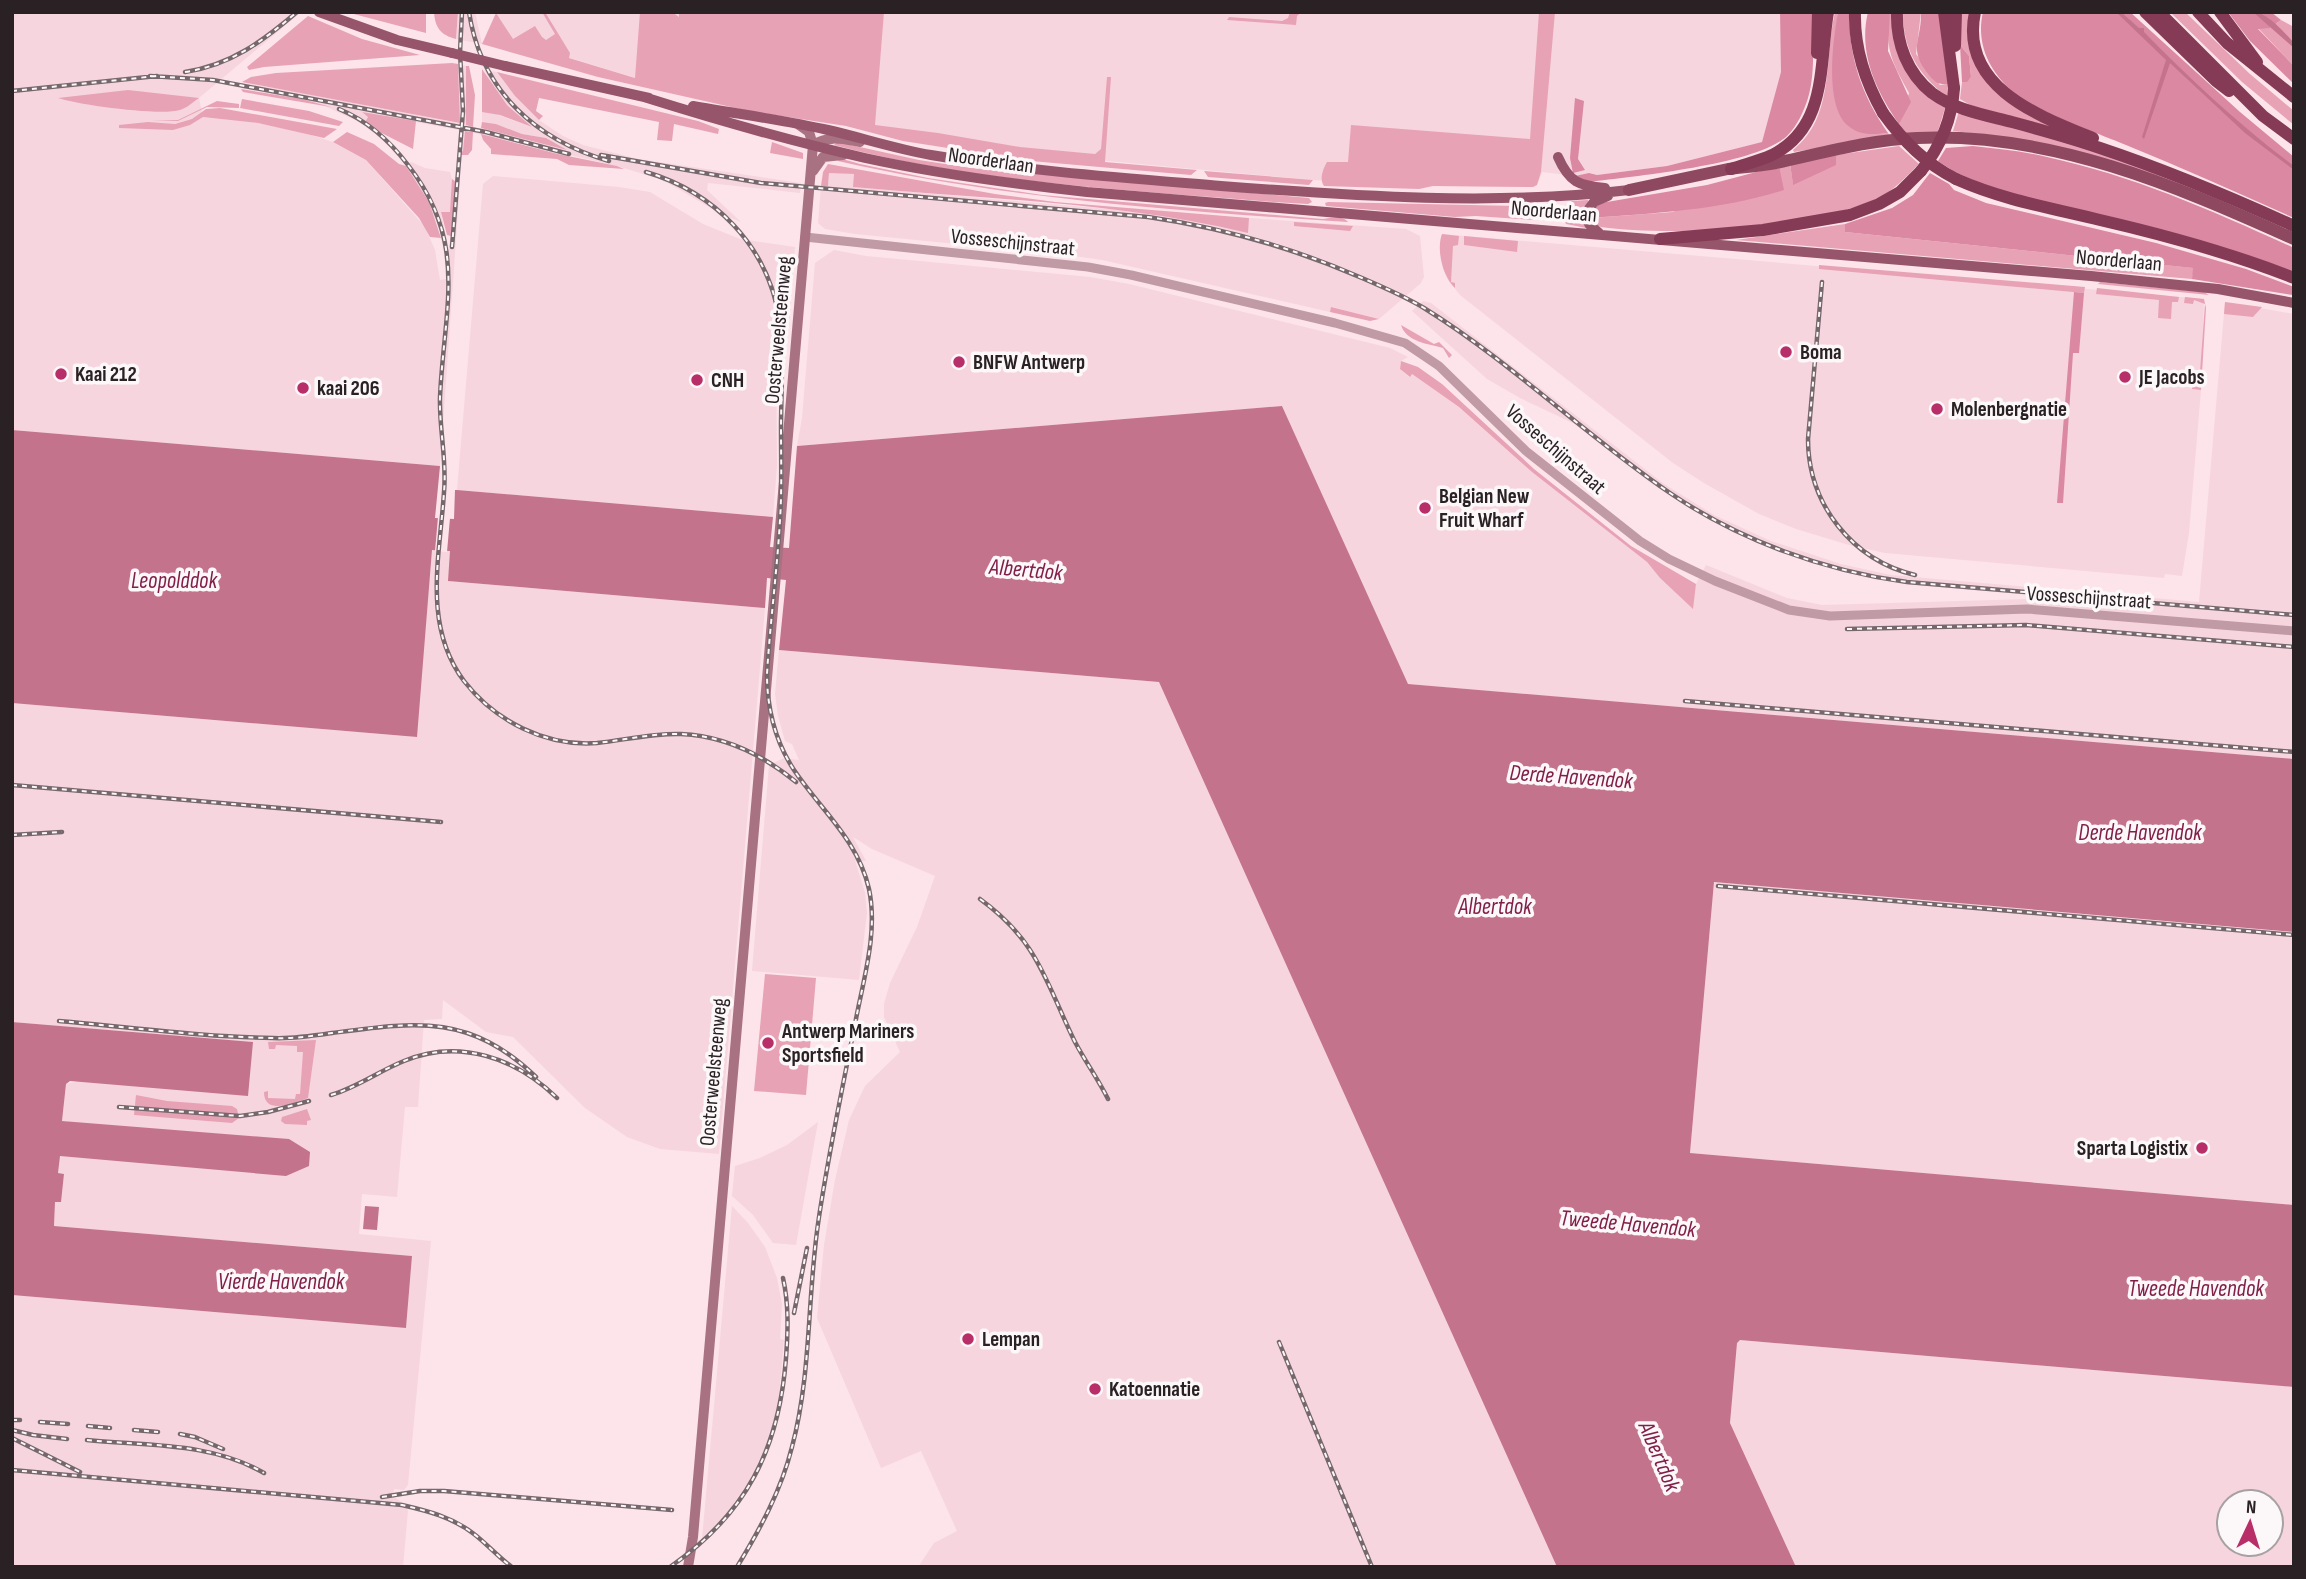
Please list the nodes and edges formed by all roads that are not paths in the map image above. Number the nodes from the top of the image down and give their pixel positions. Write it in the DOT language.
graph roads {
  1 [pos="1818,12"];
  2 [pos="1828,12"];
  3 [pos="1855,12"];
  4 [pos="1864,12"];
  5 [pos="1897,12"];
  6 [pos="1944,12"];
  7 [pos="1956,12"];
  8 [pos="1976,12"];
  9 [pos="2145,12"];
  10 [pos="2159,12"];
  11 [pos="2198,12"];
  12 [pos="2220,12"];
  13 [pos="322,14"];
  14 [pos="1860,53"];
  15 [pos="1820,81"];
  16 [pos="2275,84"];
  17 [pos="1954,88"];
  18 [pos="644,97"];
  19 [pos="2294,97"];
  20 [pos="2263,116"];
  21 [pos="799,124"];
  22 [pos="2294,139"];
  23 [pos="813,145"];
  24 [pos="881,145"];
  25 [pos="1558,157"];
  26 [pos="864,158"];
  27 [pos="1731,169"];
  28 [pos="811,174"];
  29 [pos="2179,177"];
  30 [pos="1629,190"];
  31 [pos="1318,192"];
  32 [pos="1317,211"];
  33 [pos="2294,226"];
  34 [pos="1601,234"];
  35 [pos="806,237"];
  36 [pos="1660,239"];
  37 [pos="2294,239"];
  38 [pos="2294,278"];
  39 [pos="2294,303"];
  40 [pos="2294,631"];
  41 [pos="688,1567"];
  1 -- 15 [label="highway"];
  2 -- 15 [label="highway"];
  3 -- 14 [label="highway"];
  4 -- 14 [label="highway"];
  5 -- 29 [label="highway"];
  6 -- 17 [label="highway"];
  7 -- 17 [label="highway"];
  8 -- 29 [label="highway"];
  9 -- 20 [label="highway"];
  10 -- 20 [label="highway"];
  11 -- 16 [label="highway"];
  12 -- 16 [label="highway"];
  13 -- 18 [label="main road, Noorderlaan, bridge"];
  14 -- 38 [label="highway, bridge"];
  15 -- 27 [label="highway"];
  16 -- 19 [label="highway"];
  17 -- 36 [label="highway, bridge"];
  18 -- 21 [label="main road, Noorderlaan"];
  18 -- 23 [label="main road, Noorderlaan"];
  20 -- 22 [label="highway"];
  21 -- 23 [label="main road"];
  21 -- 24 [label="main road, Noorderlaan"];
  23 -- 24 [label="main road, Noorderlaan"];
  23 -- 26 [label="main road, Noorderlaan"];
  23 -- 28 [label="main road, Oosterweelsteenweg"];
  24 -- 31 [label="main road, Noorderlaan"];
  25 -- 30 [label="main road"];
  26 -- 28 [label="main road"];
  26 -- 32 [label="main road, Noorderlaan"];
  27 -- 30 [label="highway, Noorderlaan"];
  27 -- 37 [label="highway, Noorderlaan"];
  28 -- 35 [label="main road, Oosterweelsteenweg"];
  29 -- 33 [label="highway"];
  30 -- 31 [label="main road, Noorderlaan"];
  30 -- 34 [label="main road"];
  31 -- 32 [label="main road"];
  32 -- 34 [label="main road, Noorderlaan"];
  34 -- 36 [label="main road, Noorderlaan"];
  35 -- 40 [label="street, Vosseschijnstraat"];
  35 -- 41 [label="main road, Oosterweelsteenweg"];
  36 -- 39 [label="main road, Noorderlaan"];
}
